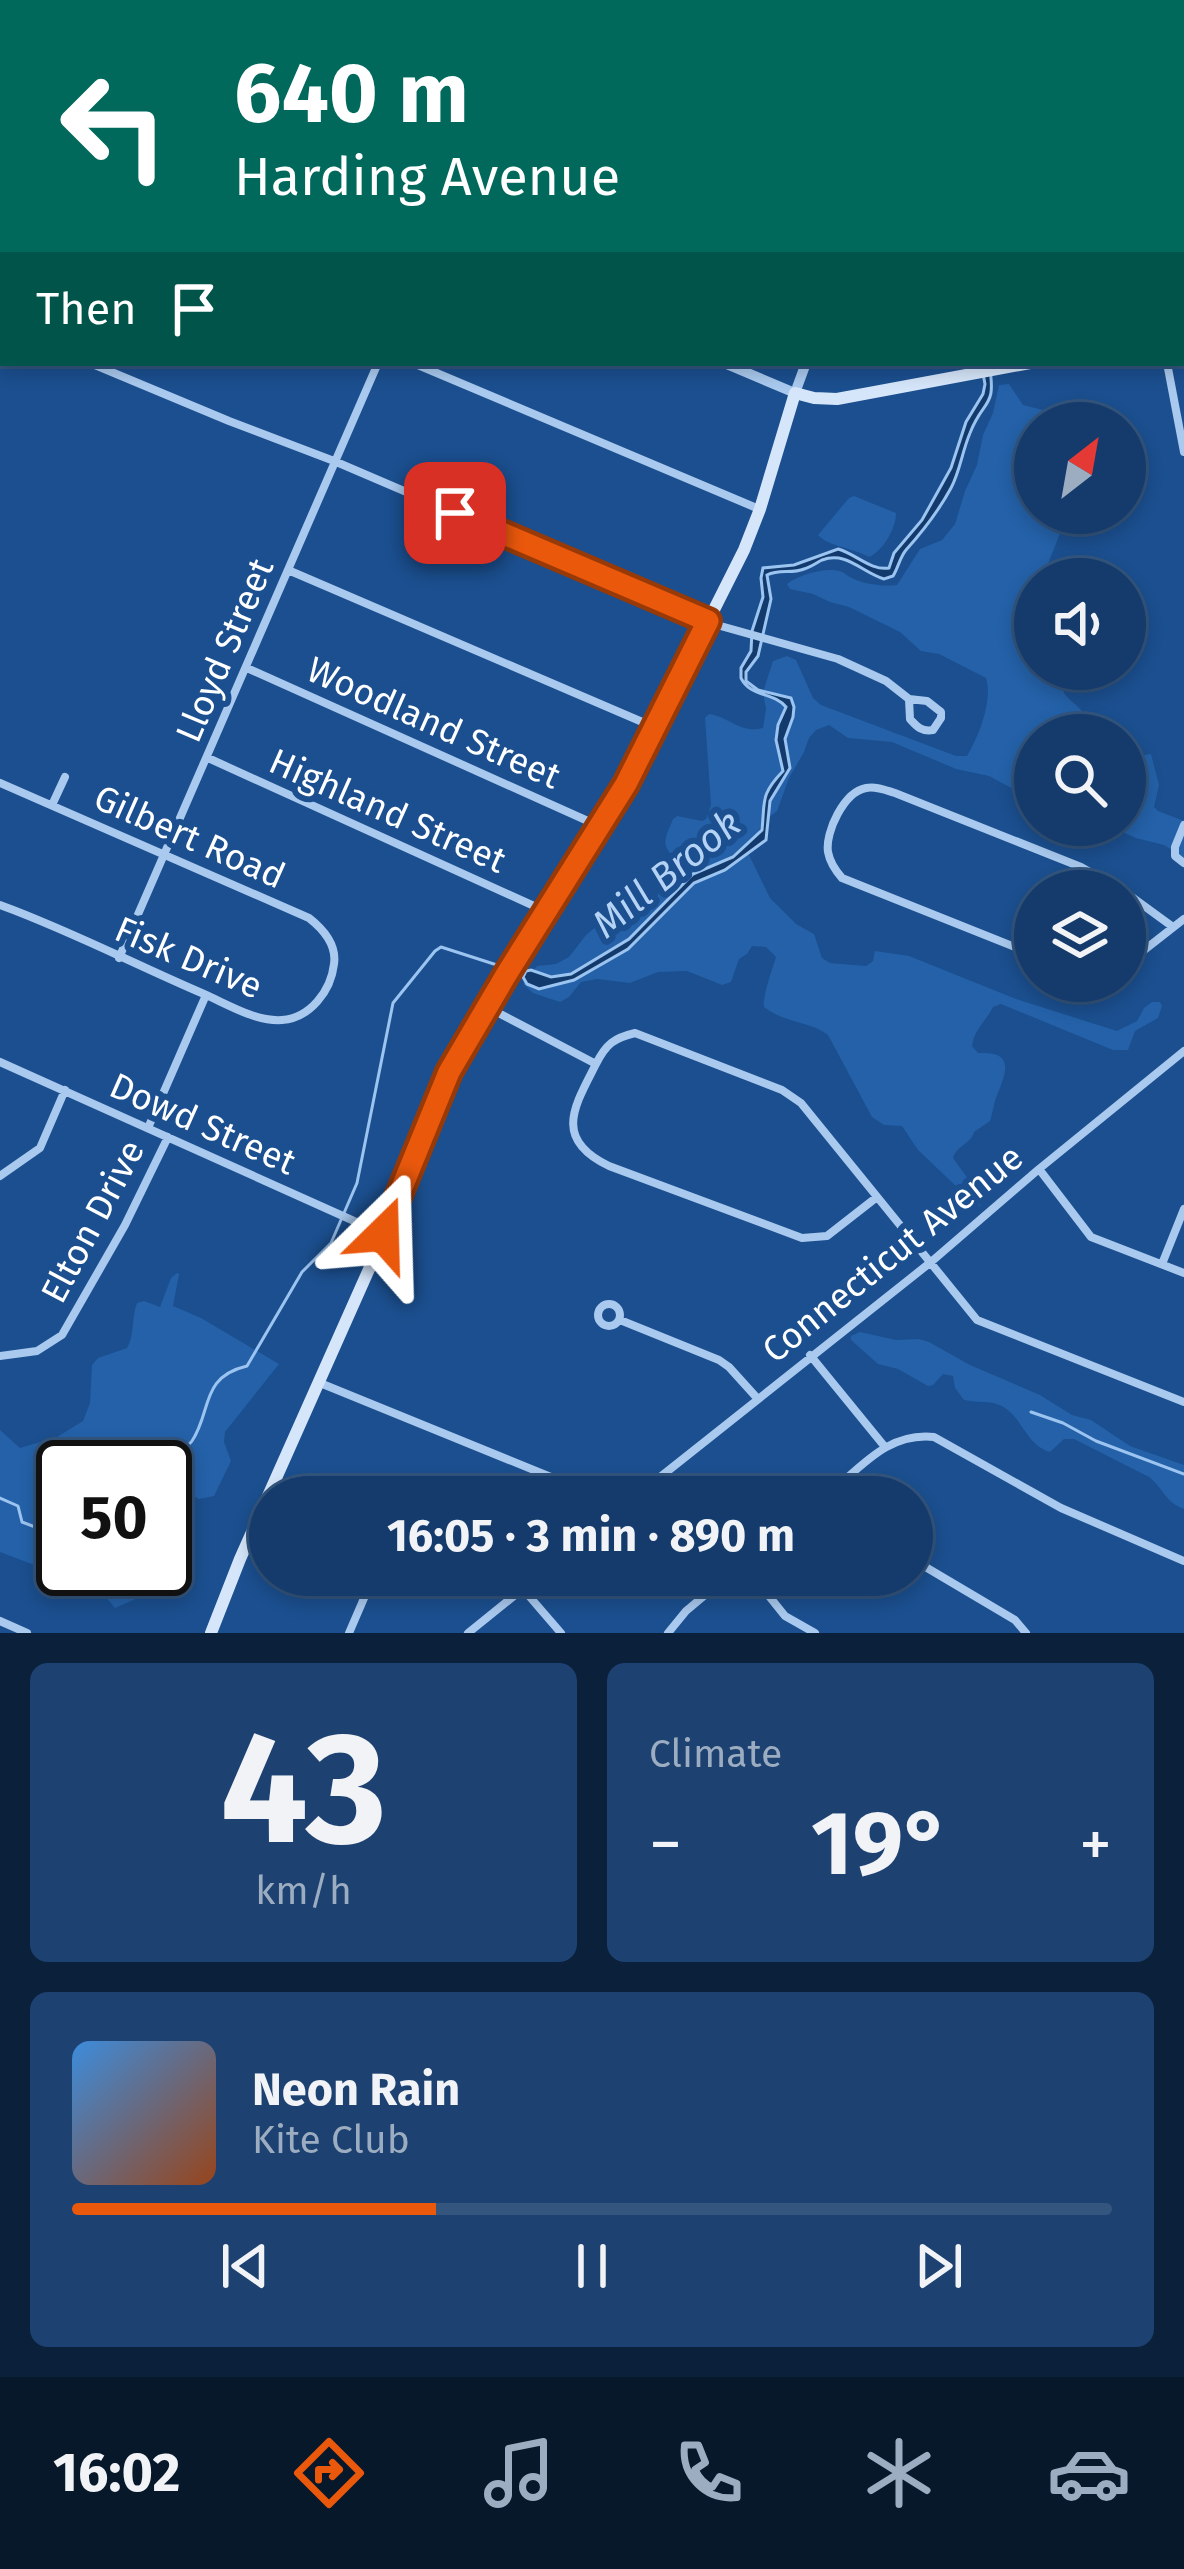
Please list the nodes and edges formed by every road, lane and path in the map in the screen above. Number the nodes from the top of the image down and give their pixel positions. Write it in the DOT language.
graph roads {
  1 [pos="96,366"];
  2 [pos="377,366"];
  3 [pos="419,366"];
  4 [pos="731,366"];
  5 [pos="805,366"];
  6 [pos="1015,366"];
  7 [pos="1168,366"];
  8 [pos="795,393"];
  9 [pos="1184,452"];
  10 [pos="334,460"];
  11 [pos="760,509"];
  12 [pos="288,570"];
  13 [pos="708,621"];
  14 [pos="247,668"];
  15 [pos="909,699"];
  16 [pos="656,727"];
  17 [pos="208,758"];
  18 [pos="65,777"];
  19 [pos="0,782"];
  20 [pos="52,805"];
  21 [pos="1184,825"];
  22 [pos="599,826"];
  23 [pos="164,855"];
  24 [pos="1184,863"];
  25 [pos="1087,870"];
  26 [pos="0,905"];
  27 [pos="1146,908"];
  28 [pos="547,912"];
  29 [pos="1184,919"];
  30 [pos="1173,927"];
  31 [pos="1014,948"];
  32 [pos="1146,948"];
  33 [pos="119,958"];
  34 [pos="334,963"];
  35 [pos="206,995"];
  36 [pos="487,1007"];
  37 [pos="1184,1051"];
  38 [pos="0,1062"];
  39 [pos="596,1064"];
  40 [pos="65,1090"];
  41 [pos="148,1127"];
  42 [pos="168,1137"];
  43 [pos="1039,1169"];
  44 [pos="0,1176"];
  45 [pos="877,1197"];
  46 [pos="1184,1210"];
  47 [pos="383,1234"];
  48 [pos="931,1262"];
  49 [pos="1162,1264"];
  50 [pos="1184,1273"];
  51 [pos="620,1320"];
  52 [pos="810,1355"];
  53 [pos="0,1356"];
  54 [pos="320,1383"];
  55 [pos="757,1398"];
  56 [pos="1184,1402"];
  57 [pos="885,1447"];
  58 [pos="277,1476"];
  59 [pos="548,1476"];
  60 [pos="661,1476"];
  61 [pos="851,1476"];
  62 [pos="249,1542"];
  63 [pos="1184,1561"];
  64 [pos="933,1571"];
  65 [pos="365,1596"];
  66 [pos="514,1596"];
  67 [pos="529,1596"];
  68 [pos="704,1596"];
  69 [pos="769,1596"];
  70 [pos="0,1621"];
  71 [pos="27,1633"];
  72 [pos="211,1633"];
  73 [pos="349,1633"];
  74 [pos="468,1633"];
  75 [pos="561,1633"];
  76 [pos="668,1633"];
  77 [pos="815,1633"];
  78 [pos="1026,1633"];
  1 -- 10 [label="street"];
  2 -- 10 [label="street, Lloyd Street"];
  3 -- 11 [label="street"];
  4 -- 8 [label="street"];
  5 -- 8 [label="street"];
  6 -- 8 [label="main road"];
  7 -- 9 [label="street"];
  8 -- 11 [label="main road"];
  10 -- 12 [label="street, Lloyd Street"];
  10 -- 13 [label="street"];
  11 -- 13 [label="main road"];
  12 -- 14 [label="street, Lloyd Street"];
  12 -- 16 [label="street"];
  13 -- 15 [label="street"];
  13 -- 16 [label="main road"];
  14 -- 17 [label="street, Lloyd Street"];
  14 -- 22 [label="street, Woodland Street"];
  15 -- 15 [label="street"];
  16 -- 22 [label="main road"];
  17 -- 23 [label="street, Lloyd Street"];
  17 -- 28 [label="street, Highland Street"];
  18 -- 20 [label="street"];
  19 -- 20 [label="street, Gilbert Road"];
  20 -- 23 [label="street, Gilbert Road"];
  21 -- 24 [label="street"];
  22 -- 28 [label="main road"];
  23 -- 33 [label="street, Lloyd Street"];
  23 -- 34 [label="street, Gilbert Road"];
  25 -- 31 [label="street"];
  26 -- 33 [label="street, Fisk Drive"];
  27 -- 30 [label="street"];
  28 -- 36 [label="main road"];
  29 -- 30 [label="street"];
  30 -- 32 [label="street"];
  33 -- 35 [label="street, Fisk Drive"];
  34 -- 35 [label="street, Fisk Drive"];
  35 -- 41 [label="street"];
  36 -- 39 [label="street"];
  36 -- 47 [label="main road"];
  37 -- 43 [label="street, Connecticut Avenue"];
  38 -- 40 [label="street, Dowd Street"];
  39 -- 45 [label="street"];
  39 -- 45 [label="street"];
  40 -- 41 [label="street, Dowd Street"];
  40 -- 44 [label="street"];
  41 -- 42 [label="street, Dowd Street"];
  42 -- 47 [label="street, Dowd Street"];
  42 -- 53 [label="street, Elton Drive"];
  43 -- 48 [label="street, Connecticut Avenue"];
  43 -- 49 [label="street"];
  45 -- 48 [label="street"];
  46 -- 49 [label="street"];
  47 -- 54 [label="main road"];
  48 -- 52 [label="street, Connecticut Avenue"];
  48 -- 56 [label="street"];
  49 -- 50 [label="street"];
  51 -- 55 [label="street"];
  52 -- 55 [label="street, Connecticut Avenue"];
  52 -- 57 [label="street"];
  54 -- 58 [label="main road"];
  54 -- 59 [label="street"];
  55 -- 60 [label="street, Connecticut Avenue"];
  57 -- 61 [label="street"];
  57 -- 63 [label="street"];
  62 -- 72 [label="main road"];
  64 -- 78 [label="street"];
  65 -- 73 [label="street"];
  66 -- 74 [label="street"];
  67 -- 75 [label="street"];
  68 -- 76 [label="street"];
  69 -- 77 [label="street"];
  70 -- 71 [label="street"];
}
